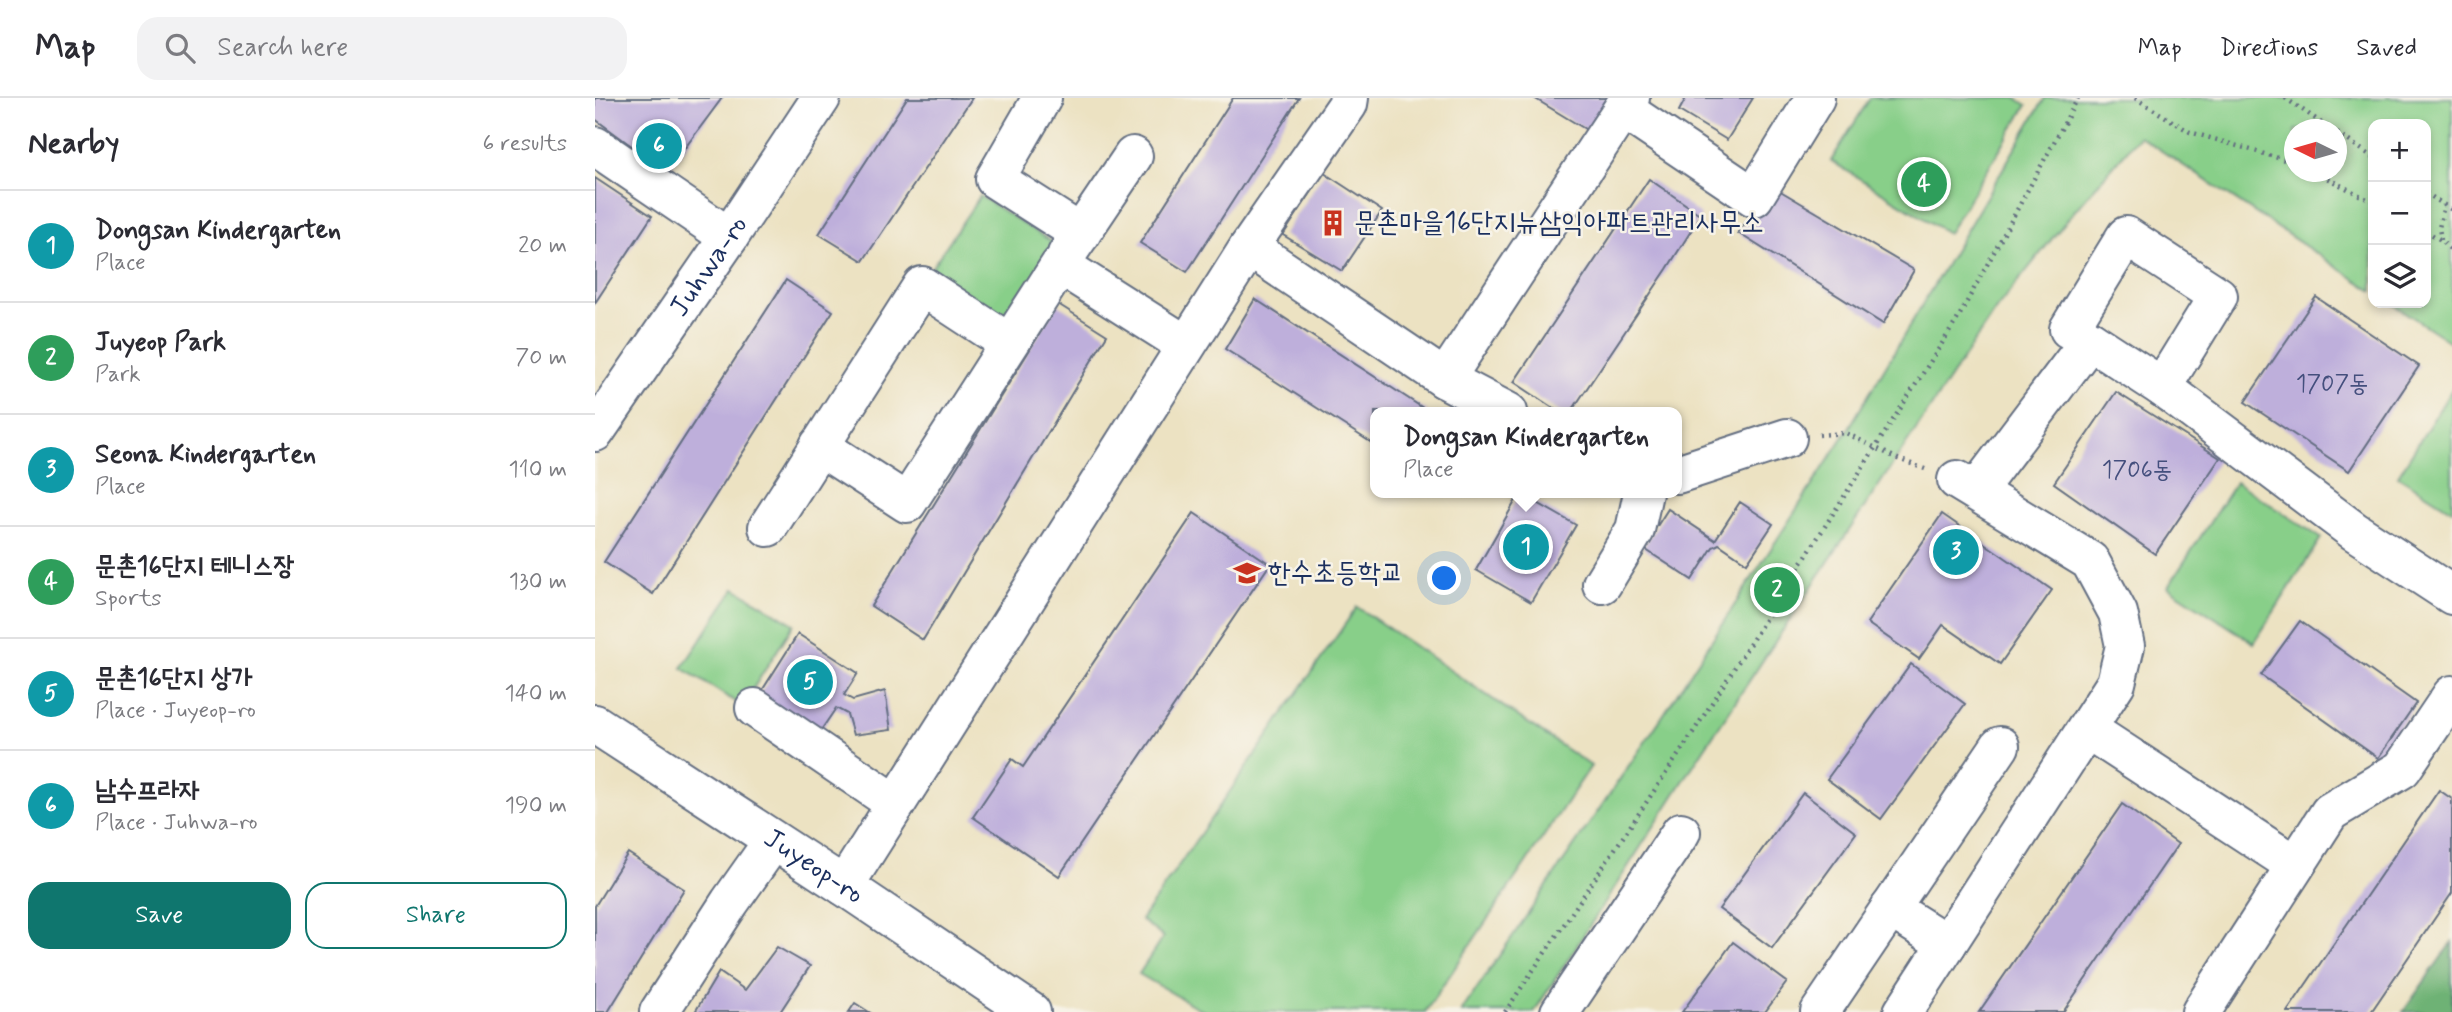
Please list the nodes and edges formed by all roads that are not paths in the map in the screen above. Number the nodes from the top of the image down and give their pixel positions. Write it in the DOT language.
graph roads {
  1 [pos="821,98"];
  2 [pos="1042,98"];
  3 [pos="1349,98"];
  4 [pos="1815,98"];
  5 [pos="1627,104"];
  6 [pos="595,146"];
  7 [pos="1133,156"];
  8 [pos="1081,234"];
  9 [pos="729,237"];
  10 [pos="1249,247"];
  11 [pos="1060,265"];
  12 [pos="2090,340"];
  13 [pos="1009,343"];
  14 [pos="1186,345"];
  15 [pos="1445,379"];
  16 [pos="2162,387"];
  17 [pos="1498,407"];
  18 [pos="595,432"];
  19 [pos="1787,438"];
  20 [pos="819,446"];
  21 [pos="1682,472"];
  22 [pos="1642,498"];
  23 [pos="768,527"];
  24 [pos="1602,584"];
  25 [pos="2452,595"];
  26 [pos="2452,695"];
  27 [pos="755,708"];
  28 [pos="595,724"];
  29 [pos="2087,729"];
  30 [pos="2000,746"];
  31 [pos="896,804"];
  32 [pos="1681,832"];
  33 [pos="773,841"];
  34 [pos="2295,865"];
  35 [pos="844,886"];
  36 [pos="1890,908"];
  37 [pos="1947,944"];
  38 [pos="659,1012"];
  39 [pos="1031,1012"];
  40 [pos="1560,1012"];
  41 [pos="1820,1012"];
  42 [pos="1903,1012"];
  43 [pos="2201,1012"];
  1 -- 9 [label="street, Juhwa-ro"];
  2 -- 8 [label="street"];
  3 -- 10 [label="street"];
  4 -- 5 [label="street"];
  5 -- 15 [label="street"];
  6 -- 9 [label="street"];
  7 -- 8 [label="street"];
  8 -- 11 [label="street"];
  9 -- 18 [label="street, Juhwa-ro"];
  10 -- 14 [label="street"];
  10 -- 15 [label="street"];
  11 -- 13 [label="street"];
  11 -- 14 [label="street"];
  12 -- 16 [label="street"];
  12 -- 16 [label="street"];
  12 -- 29 [label="street"];
  13 -- 20 [label="street"];
  13 -- 20 [label="street"];
  14 -- 31 [label="street"];
  15 -- 17 [label="street"];
  16 -- 25 [label="street"];
  19 -- 21 [label="street"];
  20 -- 23 [label="street"];
  22 -- 24 [label="street"];
  26 -- 34 [label="street"];
  27 -- 31 [label="street"];
  28 -- 33 [label="street, Juyeop-ro"];
  29 -- 34 [label="street"];
  29 -- 37 [label="street"];
  30 -- 36 [label="street"];
  31 -- 35 [label="street"];
  32 -- 40 [label="street"];
  33 -- 35 [label="street, Juyeop-ro"];
  33 -- 38 [label="street"];
  34 -- 43 [label="street"];
  35 -- 39 [label="street, Juyeop-ro"];
  36 -- 37 [label="street"];
  36 -- 41 [label="street"];
  37 -- 42 [label="street"];
}
